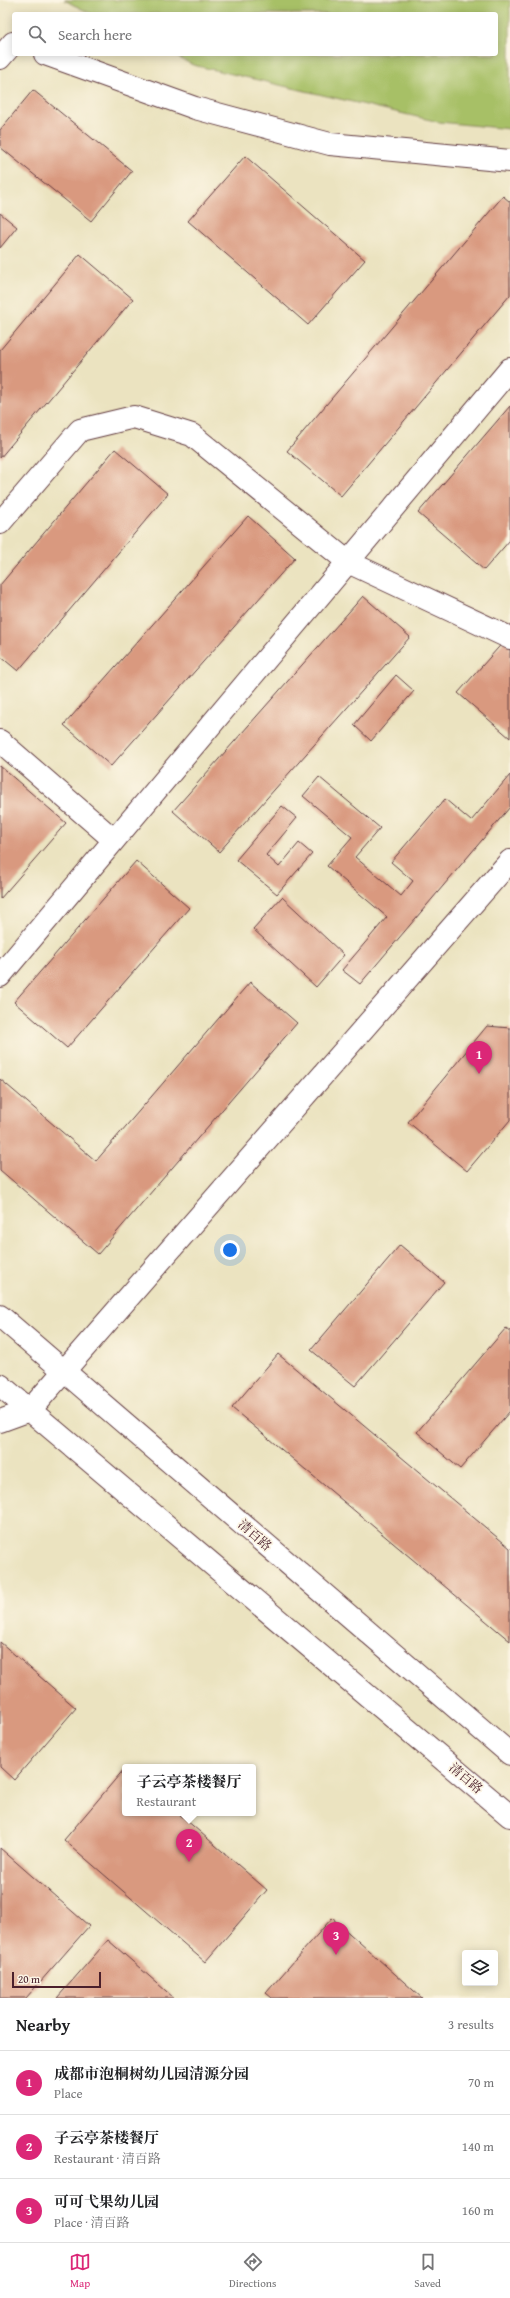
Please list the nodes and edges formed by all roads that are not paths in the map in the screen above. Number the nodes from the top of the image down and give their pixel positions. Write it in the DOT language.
graph roads {
  1 [pos="50,56"];
  2 [pos="510,161"];
  3 [pos="510,369"];
  4 [pos="0,523"];
  5 [pos="348,562"];
  6 [pos="510,638"];
  7 [pos="0,741"];
  8 [pos="114,840"];
  9 [pos="510,861"];
  10 [pos="0,976"];
  11 [pos="0,1316"];
  12 [pos="65,1371"];
  13 [pos="0,1385"];
  14 [pos="30,1410"];
  15 [pos="0,1421"];
  16 [pos="510,1754"];
  17 [pos="510,1816"];
  1 -- 2 [label="street"];
  3 -- 5 [label="street"];
  4 -- 5 [label="street"];
  5 -- 6 [label="street"];
  5 -- 8 [label="street"];
  7 -- 8 [label="street"];
  8 -- 10 [label="street"];
  9 -- 12 [label="street"];
  11 -- 12 [label="street, 清百路"];
  12 -- 14 [label="street"];
  12 -- 16 [label="street, 清百路"];
  13 -- 14 [label="street, 清百路"];
  14 -- 15 [label="street"];
  14 -- 17 [label="street, 清百路"];
}
